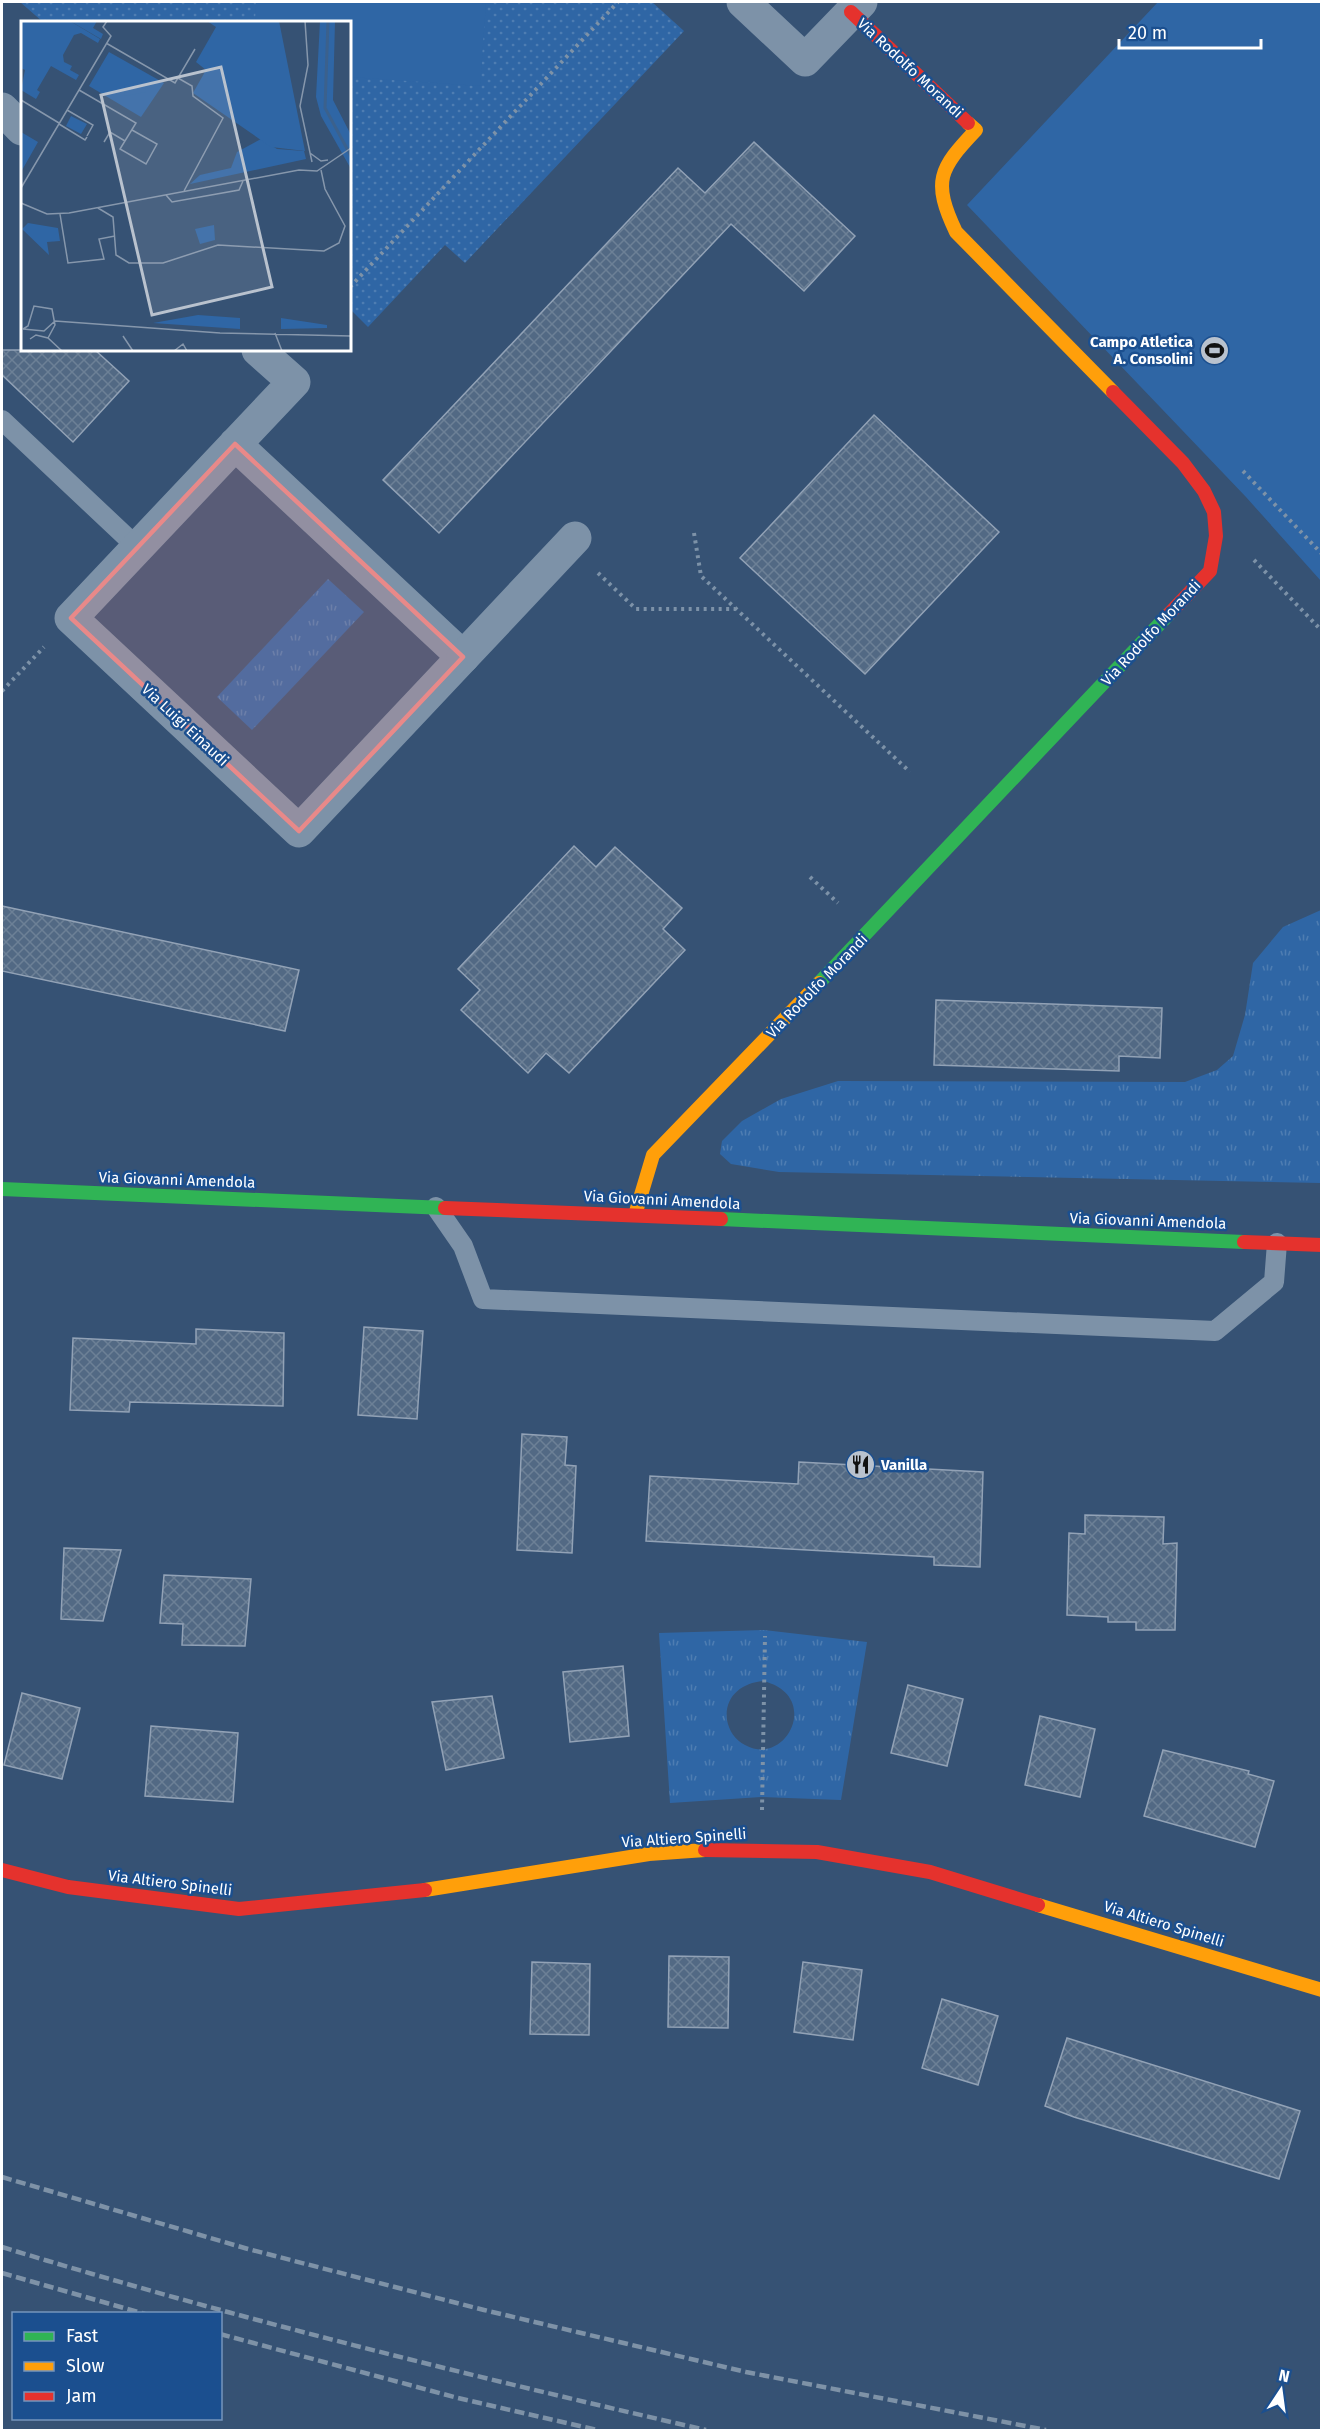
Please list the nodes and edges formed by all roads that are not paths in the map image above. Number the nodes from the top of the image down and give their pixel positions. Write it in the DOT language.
graph roads {
  1 [pos="743,2"];
  2 [pos="856,7"];
  3 [pos="2,109"];
  4 [pos="21,128"];
  5 [pos="259,351"];
  6 [pos="2,420"];
  7 [pos="235,444"];
  8 [pos="571,541"];
  9 [pos="138,548"];
  10 [pos="463,657"];
  11 [pos="2,1189"];
  12 [pos="436,1207"];
  13 [pos="635,1215"];
  14 [pos="1277,1243"];
  15 [pos="1322,1245"];
  16 [pos="2,1870"];
  17 [pos="1322,1990"];
  1 -- 2 [label="street, Via Rodolfo Morandi"];
  2 -- 13 [label="street, Via Rodolfo Morandi"];
  3 -- 4 [label="street"];
  5 -- 7 [label="street, Via Luigi Einaudi"];
  6 -- 9 [label="lane"];
  7 -- 9 [label="street, Via Luigi Einaudi"];
  7 -- 10 [label="street"];
  8 -- 10 [label="street, Via Luigi Einaudi"];
  9 -- 10 [label="street, Via Luigi Einaudi"];
  11 -- 12 [label="street, Via Giovanni Amendola"];
  12 -- 13 [label="street, Via Giovanni Amendola"];
  12 -- 14 [label="lane"];
  13 -- 14 [label="street, Via Giovanni Amendola"];
  14 -- 15 [label="street, Via Giovanni Amendola"];
  16 -- 17 [label="street, Via Altiero Spinelli"];
}
